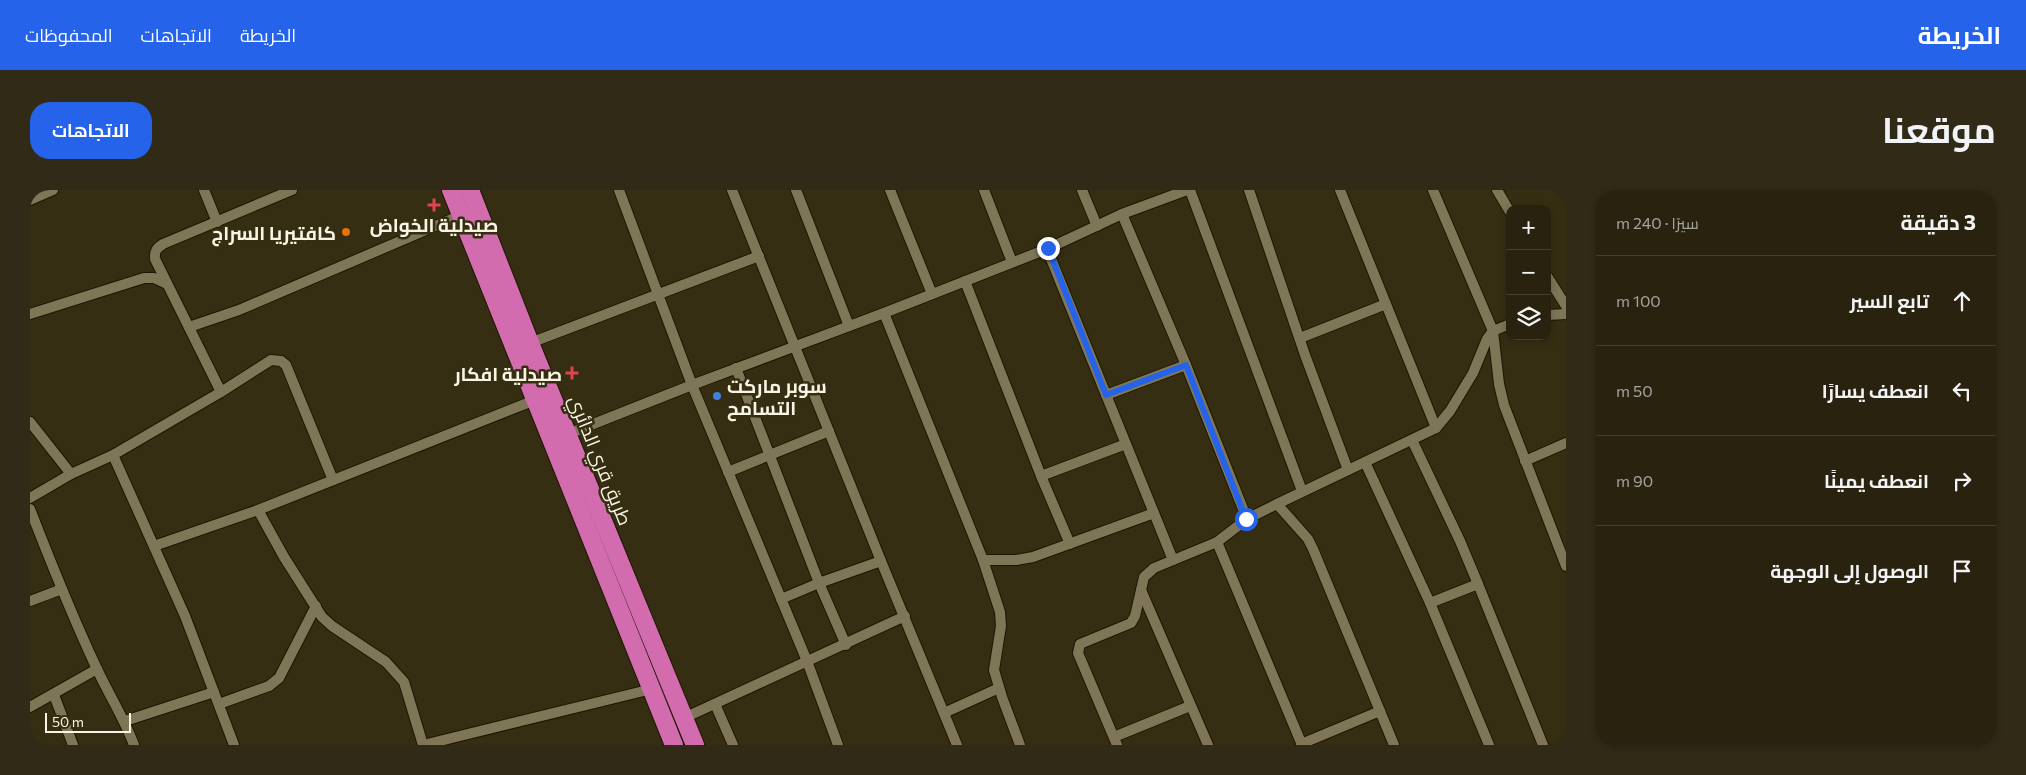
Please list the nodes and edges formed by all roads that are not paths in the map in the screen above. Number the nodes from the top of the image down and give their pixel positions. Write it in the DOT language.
graph roads {
  1 [pos="54,190"];
  2 [pos="204,190"];
  3 [pos="292,190"];
  4 [pos="451,190"];
  5 [pos="470,190"];
  6 [pos="619,190"];
  7 [pos="732,190"];
  8 [pos="796,190"];
  9 [pos="890,190"];
  10 [pos="984,190"];
  11 [pos="1082,190"];
  12 [pos="1189,190"];
  13 [pos="1249,190"];
  14 [pos="1340,190"];
  15 [pos="1433,190"];
  16 [pos="1497,190"];
  17 [pos="30,200"];
  18 [pos="1506,205"];
  19 [pos="1122,214"];
  20 [pos="461,215"];
  21 [pos="217,222"];
  22 [pos="1097,226"];
  23 [pos="1048,248"];
  24 [pos="759,256"];
  25 [pos="1012,262"];
  26 [pos="964,281"];
  27 [pos="1551,282"];
  28 [pos="167,284"];
  29 [pos="659,294"];
  30 [pos="932,294"];
  31 [pos="1386,304"];
  32 [pos="1566,306"];
  33 [pos="884,313"];
  34 [pos="30,314"];
  35 [pos="1566,314"];
  36 [pos="1551,315"];
  37 [pos="849,326"];
  38 [pos="1506,326"];
  39 [pos="189,327"];
  40 [pos="1493,331"];
  41 [pos="1300,338"];
  42 [pos="530,343"];
  43 [pos="795,346"];
  44 [pos="1186,365"];
  45 [pos="736,368"];
  46 [pos="692,385"];
  47 [pos="221,392"];
  48 [pos="1106,395"];
  49 [pos="535,400"];
  50 [pos="30,422"];
  51 [pos="1436,428"];
  52 [pos="829,431"];
  53 [pos="560,438"];
  54 [pos="1412,440"];
  55 [pos="1566,443"];
  56 [pos="1126,444"];
  57 [pos="770,454"];
  58 [pos="113,455"];
  59 [pos="1525,461"];
  60 [pos="1365,462"];
  61 [pos="1348,470"];
  62 [pos="728,472"];
  63 [pos="72,474"];
  64 [pos="1040,476"];
  65 [pos="333,480"];
  66 [pos="1302,491"];
  67 [pos="30,498"];
  68 [pos="1277,504"];
  69 [pos="30,509"];
  70 [pos="258,510"];
  71 [pos="1154,513"];
  72 [pos="1246,519"];
  73 [pos="1217,542"];
  74 [pos="1070,544"];
  75 [pos="154,546"];
  76 [pos="983,560"];
  77 [pos="1173,560"];
  78 [pos="881,561"];
  79 [pos="1566,566"];
  80 [pos="819,582"];
  81 [pos="1478,584"];
  82 [pos="62,589"];
  83 [pos="1141,590"];
  84 [pos="781,599"];
  85 [pos="30,601"];
  86 [pos="1430,602"];
  87 [pos="316,606"];
  88 [pos="905,616"];
  89 [pos="846,645"];
  90 [pos="807,661"];
  91 [pos="97,669"];
  92 [pos="999,688"];
  93 [pos="652,689"];
  94 [pos="214,692"];
  95 [pos="54,695"];
  96 [pos="219,704"];
  97 [pos="715,704"];
  98 [pos="1190,706"];
  99 [pos="30,707"];
  100 [pos="1380,711"];
  101 [pos="944,713"];
  102 [pos="684,718"];
  103 [pos="125,721"];
  104 [pos="1115,741"];
  105 [pos="73,745"];
  106 [pos="134,745"];
  107 [pos="234,745"];
  108 [pos="423,745"];
  109 [pos="674,745"];
  110 [pos="694,745"];
  111 [pos="733,745"];
  112 [pos="838,745"];
  113 [pos="958,745"];
  114 [pos="1020,745"];
  115 [pos="1208,745"];
  116 [pos="1302,745"];
  117 [pos="1394,745"];
  118 [pos="1489,745"];
  119 [pos="1543,745"];
  1 -- 17 [label="street"];
  2 -- 21 [label="street"];
  3 -- 21 [label="street"];
  4 -- 20 [label="highway, طريق قري الدائري"];
  5 -- 42 [label="highway, طريق قري الدائري"];
  6 -- 29 [label="street"];
  7 -- 24 [label="street"];
  8 -- 37 [label="street"];
  9 -- 30 [label="street"];
  10 -- 25 [label="street"];
  11 -- 22 [label="street"];
  12 -- 19 [label="street"];
  12 -- 66 [label="street"];
  13 -- 41 [label="street"];
  14 -- 31 [label="street"];
  15 -- 40 [label="street"];
  16 -- 18 [label="street"];
  19 -- 22 [label="street"];
  19 -- 44 [label="street"];
  20 -- 39 [label="street"];
  20 -- 49 [label="highway, طريق قري الدائري"];
  21 -- 28 [label="street"];
  22 -- 23 [label="street"];
  23 -- 25 [label="street"];
  23 -- 48 [label="street"];
  24 -- 29 [label="street"];
  24 -- 43 [label="street"];
  25 -- 26 [label="street"];
  26 -- 30 [label="street"];
  26 -- 64 [label="street"];
  27 -- 32 [label="street"];
  28 -- 34 [label="street"];
  28 -- 39 [label="street"];
  29 -- 42 [label="street"];
  29 -- 46 [label="street"];
  30 -- 33 [label="street"];
  31 -- 41 [label="street"];
  31 -- 51 [label="street"];
  33 -- 37 [label="street"];
  33 -- 76 [label="street"];
  35 -- 36 [label="street"];
  37 -- 43 [label="street"];
  38 -- 40 [label="street"];
  39 -- 47 [label="street"];
  40 -- 51 [label="street"];
  40 -- 59 [label="street"];
  41 -- 61 [label="street"];
  42 -- 53 [label="highway, طريق قري الدائري"];
  43 -- 45 [label="street"];
  43 -- 52 [label="street"];
  44 -- 48 [label="street"];
  44 -- 72 [label="street"];
  45 -- 46 [label="street"];
  45 -- 57 [label="street"];
  46 -- 53 [label="street"];
  46 -- 62 [label="street"];
  47 -- 58 [label="street"];
  47 -- 65 [label="street"];
  48 -- 56 [label="street"];
  49 -- 53 [label="highway, طريق قري الدائري"];
  49 -- 65 [label="street"];
  50 -- 63 [label="street"];
  51 -- 54 [label="street"];
  52 -- 57 [label="street"];
  52 -- 78 [label="street"];
  53 -- 93 [label="highway, طريق قري الدائري"];
  53 -- 102 [label="highway, طريق قري الدائري"];
  54 -- 60 [label="street"];
  54 -- 81 [label="street"];
  55 -- 59 [label="street"];
  56 -- 64 [label="street"];
  56 -- 71 [label="street"];
  57 -- 62 [label="street"];
  57 -- 80 [label="street"];
  58 -- 63 [label="street"];
  58 -- 75 [label="street"];
  59 -- 79 [label="street"];
  60 -- 61 [label="street"];
  60 -- 86 [label="street"];
  61 -- 66 [label="street"];
  62 -- 84 [label="street"];
  63 -- 67 [label="street"];
  64 -- 74 [label="street"];
  65 -- 70 [label="street"];
  66 -- 68 [label="street"];
  68 -- 72 [label="street"];
  68 -- 100 [label="street"];
  69 -- 82 [label="street"];
  70 -- 75 [label="street"];
  70 -- 87 [label="street"];
  71 -- 74 [label="street"];
  71 -- 77 [label="street"];
  72 -- 73 [label="street"];
  73 -- 77 [label="street"];
  73 -- 116 [label="street"];
  74 -- 76 [label="street"];
  75 -- 94 [label="street"];
  76 -- 92 [label="street"];
  77 -- 83 [label="street"];
  78 -- 80 [label="street"];
  78 -- 88 [label="street"];
  80 -- 84 [label="street"];
  80 -- 89 [label="street"];
  81 -- 86 [label="street"];
  81 -- 119 [label="street"];
  82 -- 85 [label="street"];
  82 -- 91 [label="street"];
  83 -- 98 [label="street"];
  83 -- 104 [label="street"];
  84 -- 90 [label="street"];
  86 -- 118 [label="street"];
  87 -- 96 [label="street"];
  87 -- 108 [label="street"];
  88 -- 89 [label="street"];
  88 -- 101 [label="street"];
  89 -- 90 [label="street"];
  90 -- 97 [label="street"];
  90 -- 112 [label="street"];
  91 -- 95 [label="street"];
  91 -- 103 [label="street"];
  92 -- 101 [label="street"];
  92 -- 114 [label="street"];
  93 -- 108 [label="street"];
  93 -- 109 [label="highway, طريق قري الدائري"];
  94 -- 96 [label="street"];
  94 -- 103 [label="street"];
  95 -- 99 [label="street"];
  95 -- 105 [label="street"];
  96 -- 107 [label="street"];
  97 -- 102 [label="street"];
  97 -- 111 [label="street"];
  98 -- 104 [label="street"];
  98 -- 115 [label="street"];
  100 -- 116 [label="street"];
  100 -- 117 [label="street"];
  101 -- 113 [label="street"];
  102 -- 110 [label="highway, طريق قري الدائري"];
  103 -- 106 [label="street"];
}
